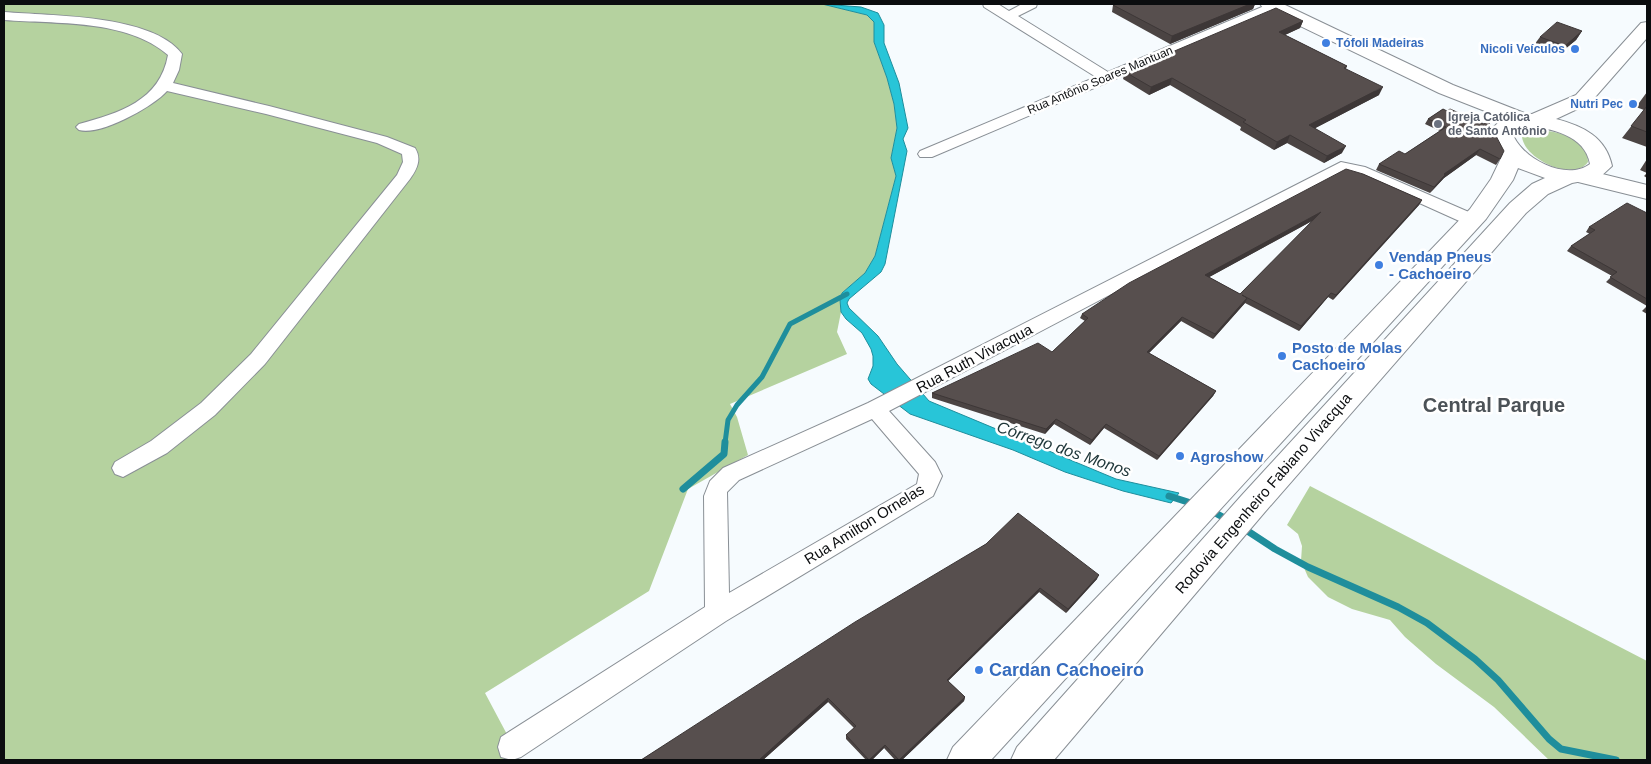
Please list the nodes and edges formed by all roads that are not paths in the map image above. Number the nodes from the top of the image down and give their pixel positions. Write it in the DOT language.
graph roads {
  1 [pos="989,4"];
  2 [pos="1031,4"];
  3 [pos="1272,5"];
  4 [pos="4,16"];
  5 [pos="1009,16"];
  6 [pos="1647,27"];
  7 [pos="1107,77"];
  8 [pos="164,86"];
  9 [pos="1446,89"];
  10 [pos="1583,99"];
  11 [pos="1531,120"];
  12 [pos="84,127"];
  13 [pos="1507,145"];
  14 [pos="1595,148"];
  15 [pos="926,154"];
  16 [pos="1576,176"];
  17 [pos="1647,191"];
  18 [pos="1472,220"];
  19 [pos="881,406"];
  20 [pos="123,468"];
  21 [pos="717,613"];
  22 [pos="511,747"];
  23 [pos="966,760"];
  24 [pos="1030,760"];
  1 -- 5 [label="street"];
  2 -- 5 [label="street"];
  3 -- 7 [label="street, Rua Antônio Soares Mantuan"];
  3 -- 9 [label="main road"];
  4 -- 8 [label="street"];
  5 -- 7 [label="street"];
  6 -- 10 [label="main road"];
  7 -- 15 [label="street, Rua Antônio Soares Mantuan"];
  8 -- 12 [label="street"];
  8 -- 20 [label="street"];
  9 -- 11 [label="main road"];
  9 -- 13 [label="main road"];
  10 -- 11 [label="main road"];
  10 -- 14 [label="main road"];
  11 -- 13 [label="main road, Rodovia Engenheiro Fabiano Vivacqua"];
  11 -- 14 [label="main road"];
  13 -- 16 [label="main road"];
  13 -- 18 [label="main road, Rodovia Engenheiro Fabiano Vivacqua"];
  14 -- 16 [label="main road, Rodovia Engenheiro Fabiano Vivacqua"];
  14 -- 17 [label="main road"];
  16 -- 17 [label="main road"];
  16 -- 24 [label="main road, Rodovia Engenheiro Fabiano Vivacqua"];
  18 -- 19 [label="street, Rua Ruth Vivacqua"];
  18 -- 23 [label="main road, Rodovia Engenheiro Fabiano Vivacqua"];
  19 -- 21 [label="street, Rua Ruth Vivacqua"];
  19 -- 21 [label="street, Rua Amilton Ornelas"];
  21 -- 22 [label="street, Rua Amilton Ornelas"];
}
